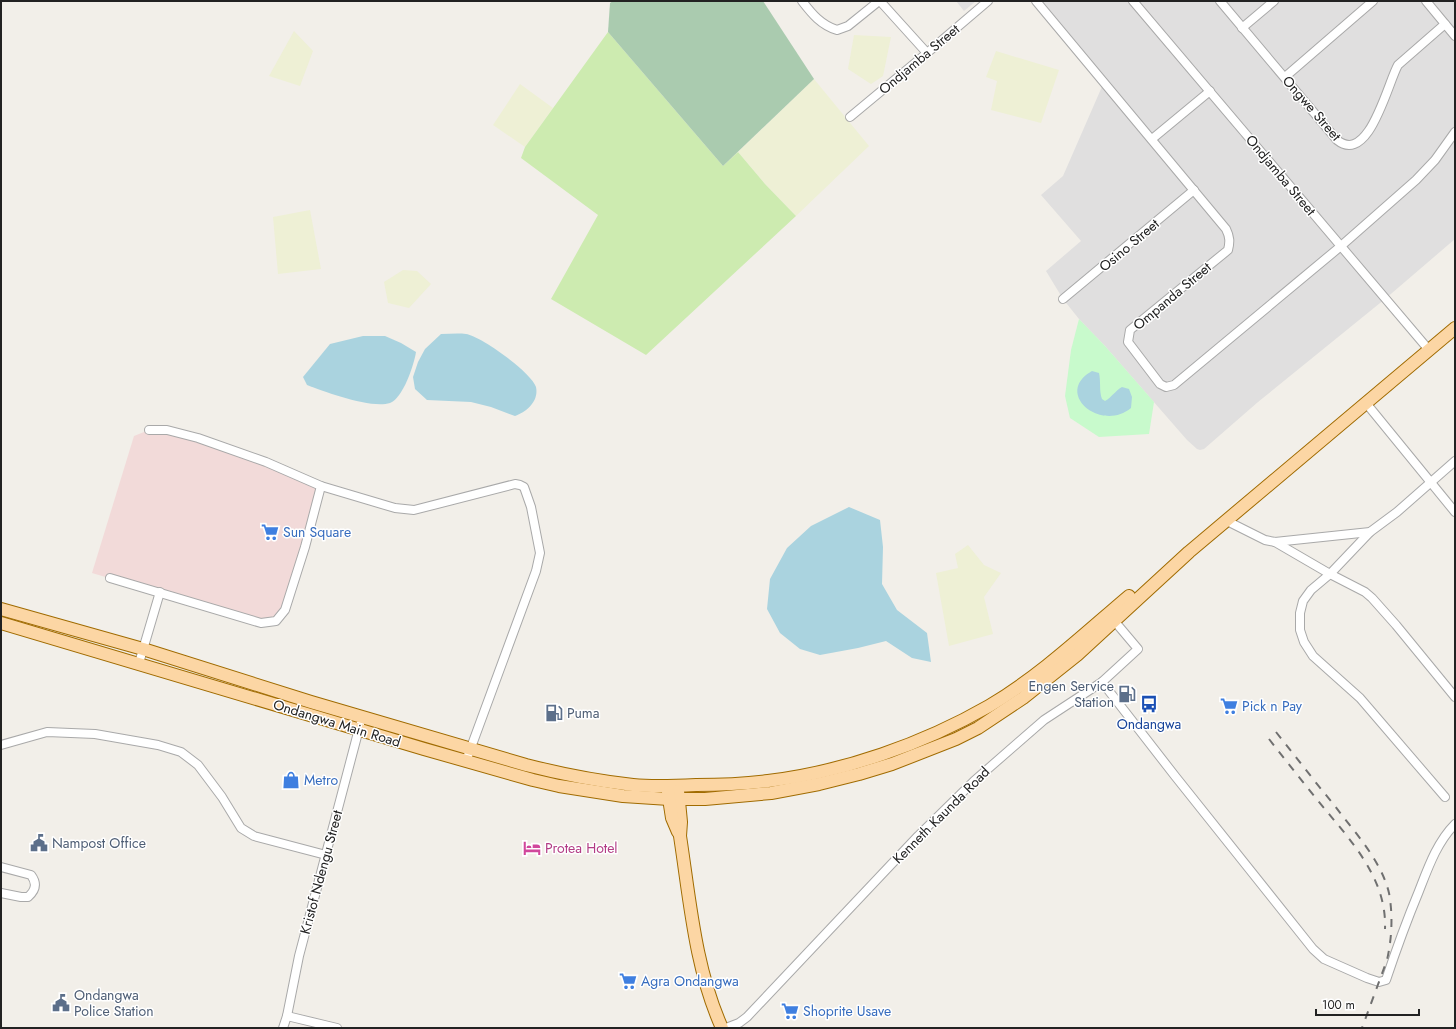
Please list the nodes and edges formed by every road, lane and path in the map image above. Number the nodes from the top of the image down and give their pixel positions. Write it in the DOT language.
graph roads {
  1 [pos="802,1"];
  2 [pos="880,1"];
  3 [pos="988,1"];
  4 [pos="1036,1"];
  5 [pos="1133,1"];
  6 [pos="1220,1"];
  7 [pos="1274,1"];
  8 [pos="1373,1"];
  9 [pos="1426,1"];
  10 [pos="1445,24"];
  11 [pos="1242,28"];
  12 [pos="1455,36"];
  13 [pos="927,53"];
  14 [pos="1284,77"];
  15 [pos="1210,91"];
  16 [pos="850,117"];
  17 [pos="1455,132"];
  18 [pos="1152,139"];
  19 [pos="1194,190"];
  20 [pos="1340,246"];
  21 [pos="1063,299"];
  22 [pos="1455,328"];
  23 [pos="1429,350"];
  24 [pos="1366,403"];
  25 [pos="149,430"];
  26 [pos="1455,461"];
  27 [pos="1431,483"];
  28 [pos="321,486"];
  29 [pos="1455,512"];
  30 [pos="1227,521"];
  31 [pos="1370,532"];
  32 [pos="1275,542"];
  33 [pos="1330,574"];
  34 [pos="110,578"];
  35 [pos="160,592"];
  36 [pos="1,609"];
  37 [pos="1111,617"];
  38 [pos="1,623"];
  39 [pos="143,650"];
  40 [pos="139,664"];
  41 [pos="1102,682"];
  42 [pos="1455,697"];
  43 [pos="362,717"];
  44 [pos="359,730"];
  45 [pos="1,745"];
  46 [pos="470,749"];
  47 [pos="466,761"];
  48 [pos="672,786"];
  49 [pos="1445,797"];
  50 [pos="674,799"];
  51 [pos="1455,824"];
  52 [pos="326,855"];
  53 [pos="1,867"];
  54 [pos="1,893"];
  55 [pos="287,1016"];
  56 [pos="283,1028"];
  57 [pos="337,1028"];
  58 [pos="722,1028"];
  59 [pos="726,1028"];
  1 -- 2 [label="street"];
  2 -- 13 [label="street"];
  3 -- 13 [label="street, Ondjamba Street"];
  4 -- 18 [label="street, Ompanda Street"];
  5 -- 15 [label="street, Ondjamba Street"];
  6 -- 11 [label="street, Ongwe Street"];
  7 -- 11 [label="street"];
  8 -- 14 [label="street"];
  9 -- 10 [label="street"];
  10 -- 12 [label="street"];
  10 -- 14 [label="street, Ongwe Street"];
  11 -- 14 [label="street, Ongwe Street"];
  13 -- 16 [label="street, Ondjamba Street"];
  15 -- 18 [label="street"];
  15 -- 20 [label="street, Ondjamba Street"];
  17 -- 20 [label="street, Ompanda Street"];
  18 -- 19 [label="street, Ompanda Street"];
  19 -- 20 [label="street, Ompanda Street"];
  19 -- 21 [label="street, Osino Street"];
  20 -- 23 [label="street, Ondjamba Street"];
  22 -- 23 [label="main road"];
  23 -- 24 [label="main road"];
  24 -- 27 [label="street"];
  24 -- 30 [label="main road"];
  25 -- 28 [label="street"];
  26 -- 27 [label="street"];
  27 -- 29 [label="street"];
  27 -- 31 [label="street"];
  28 -- 35 [label="street"];
  28 -- 46 [label="street"];
  30 -- 32 [label="street"];
  30 -- 37 [label="main road"];
  31 -- 32 [label="street"];
  31 -- 33 [label="street"];
  32 -- 33 [label="street"];
  33 -- 42 [label="street"];
  33 -- 49 [label="street"];
  34 -- 35 [label="street"];
  35 -- 39 [label="street"];
  36 -- 39 [label="main road, Ondangwa Main Road"];
  37 -- 41 [label="street, Kenneth Kaunda Road"];
  37 -- 48 [label="main road, Ondangwa Main Road"];
  37 -- 50 [label="main road, Ondangwa Main Road"];
  38 -- 40 [label="main road, Ondangwa Main Road"];
  39 -- 40 [label="street"];
  39 -- 43 [label="main road, Ondangwa Main Road"];
  40 -- 44 [label="main road, Ondangwa Main Road"];
  41 -- 51 [label="street"];
  41 -- 59 [label="street, Kenneth Kaunda Road"];
  43 -- 44 [label="street, Kristof Ndengu Street"];
  43 -- 46 [label="main road, Ondangwa Main Road"];
  44 -- 47 [label="main road, Ondangwa Main Road"];
  44 -- 52 [label="street, Kristof Ndengu Street"];
  45 -- 52 [label="street"];
  46 -- 47 [label="street"];
  46 -- 48 [label="main road, Ondangwa Main Road"];
  47 -- 50 [label="main road, Ondangwa Main Road"];
  48 -- 50 [label="main road"];
  50 -- 58 [label="main road"];
  52 -- 55 [label="street, Kristof Ndengu Street"];
  53 -- 54 [label="street"];
  55 -- 56 [label="street, Kristof Ndengu Street"];
  55 -- 57 [label="street"];
}
